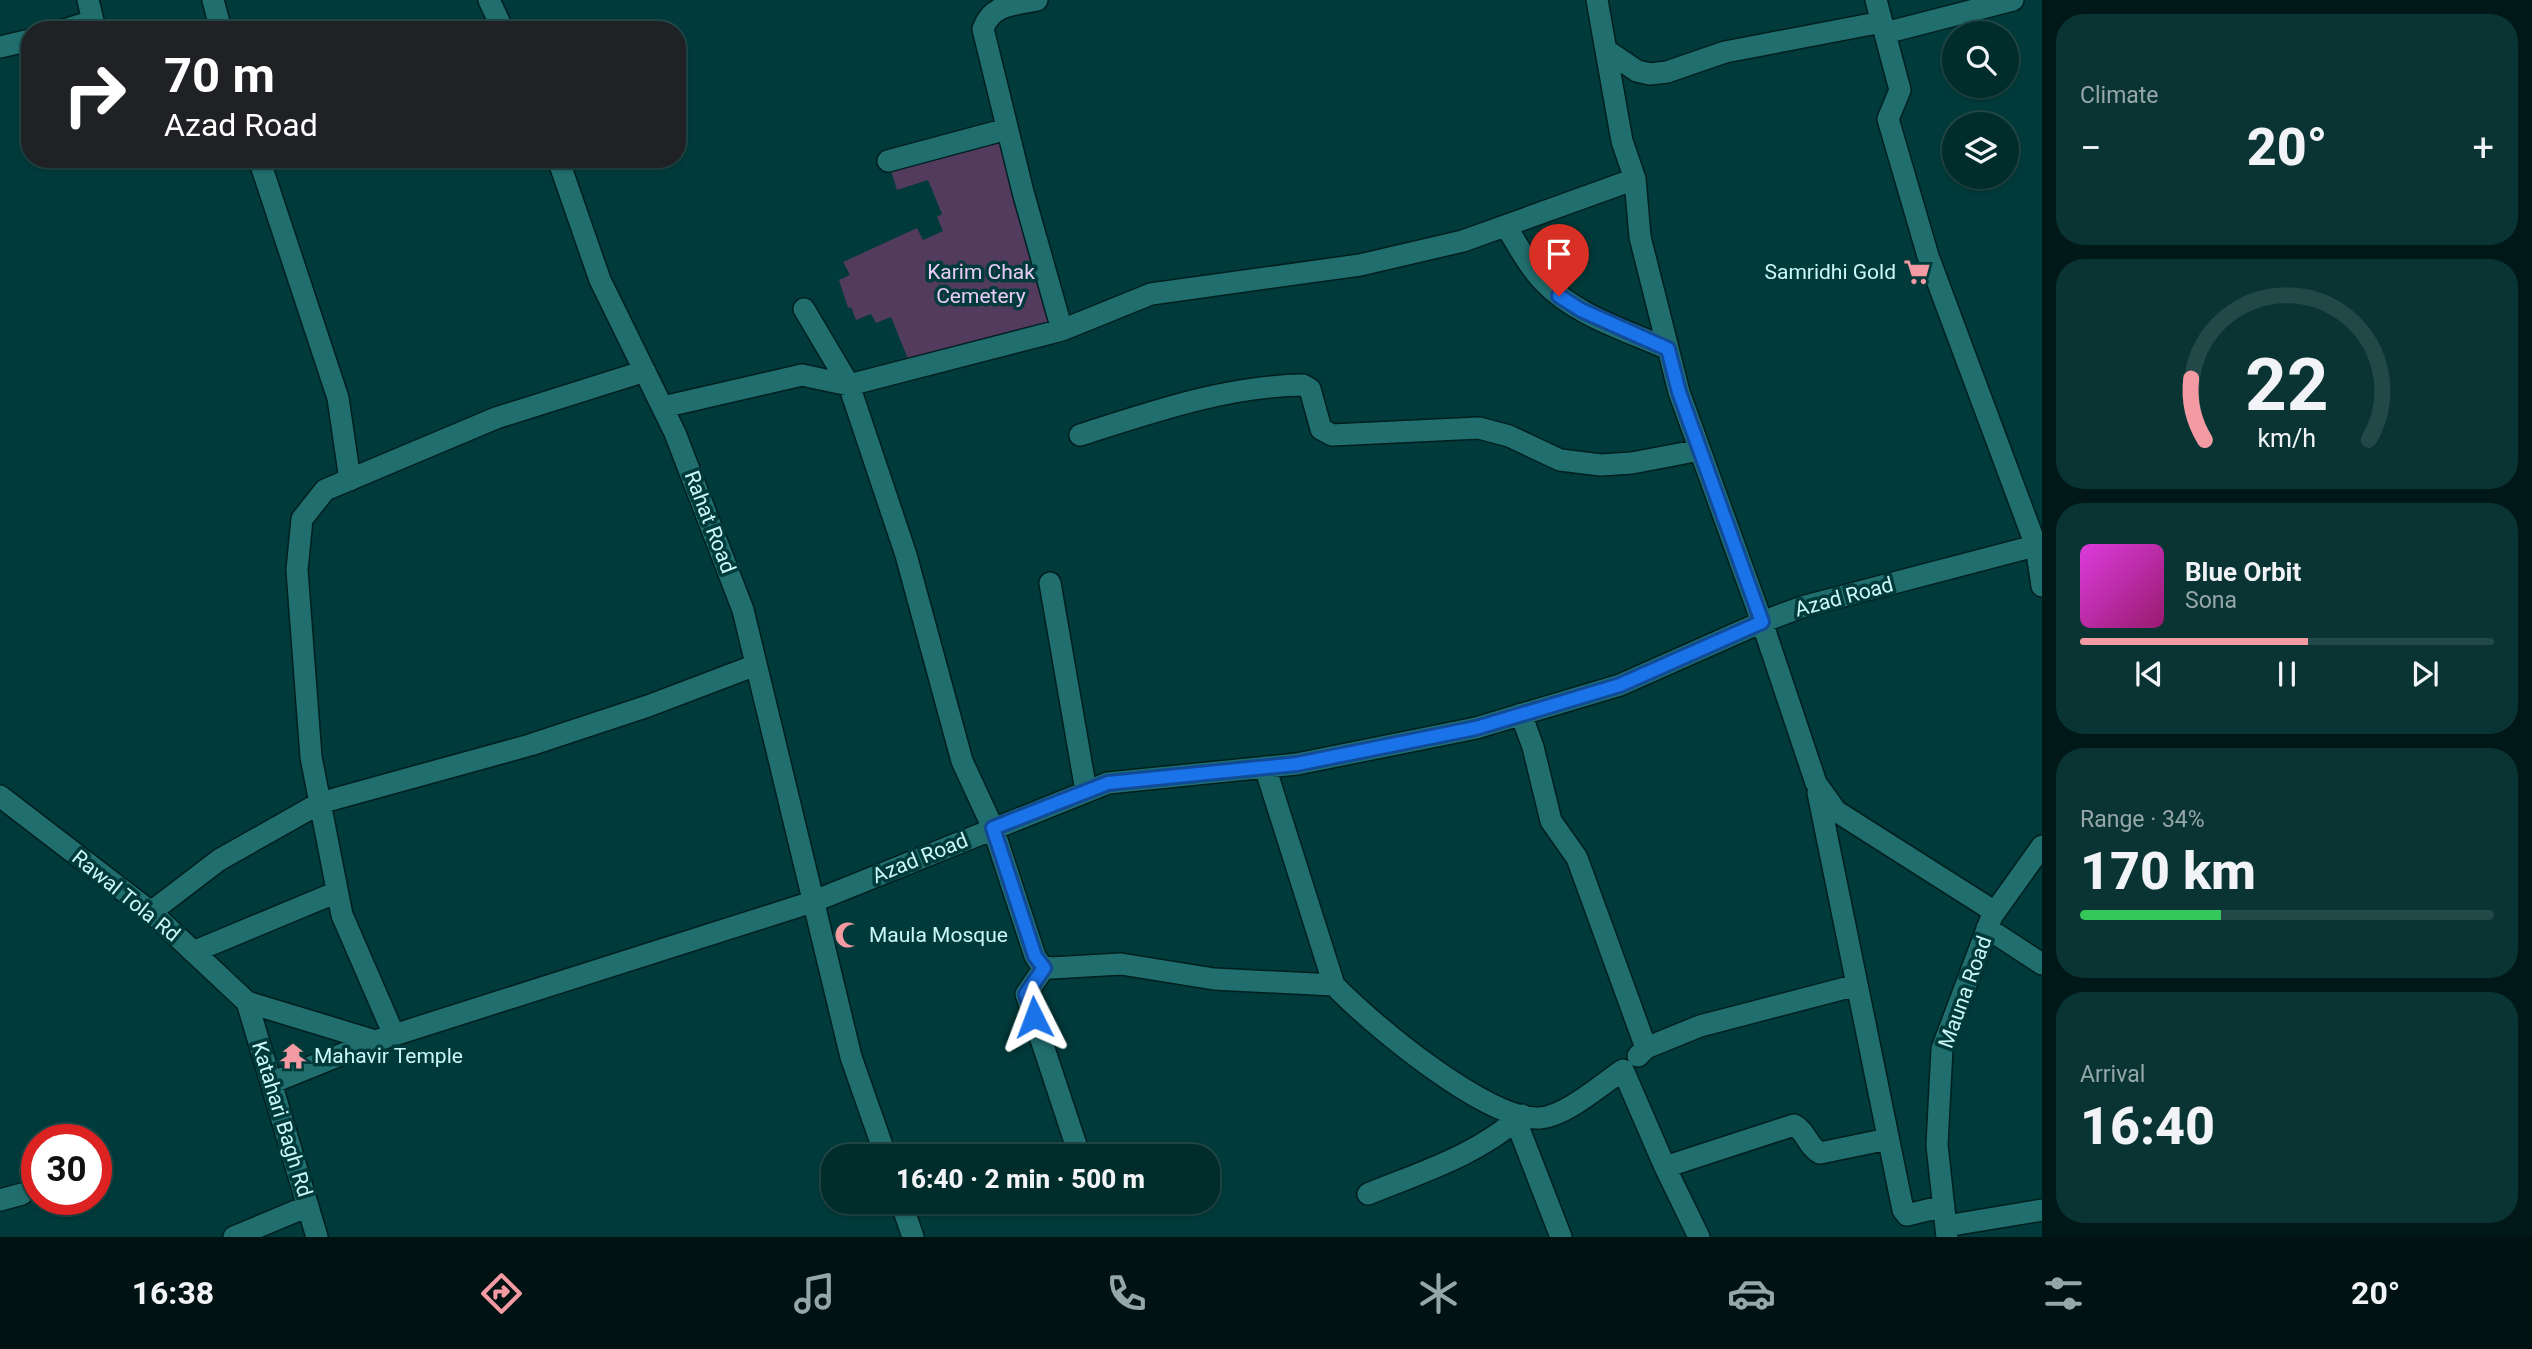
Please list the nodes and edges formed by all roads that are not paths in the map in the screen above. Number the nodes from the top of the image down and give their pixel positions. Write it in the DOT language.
graph roads {
  1 [pos="88,0"];
  2 [pos="213,0"];
  3 [pos="489,0"];
  4 [pos="1037,0"];
  5 [pos="1597,0"];
  6 [pos="1876,0"];
  7 [pos="2013,0"];
  8 [pos="1980,4"];
  9 [pos="93,21"];
  10 [pos="219,21"];
  11 [pos="499,21"];
  12 [pos="1883,27"];
  13 [pos="21,42"];
  14 [pos="0,47"];
  15 [pos="1606,50"];
  16 [pos="1007,129"];
  17 [pos="888,160"];
  18 [pos="262,168"];
  19 [pos="561,168"];
  20 [pos="1634,178"];
  21 [pos="1506,226"];
  22 [pos="804,309"];
  23 [pos="1062,330"];
  24 [pos="1668,349"];
  25 [pos="645,371"];
  26 [pos="849,386"];
  27 [pos="663,407"];
  28 [pos="1080,435"];
  29 [pos="1700,450"];
  30 [pos="350,480"];
  31 [pos="2039,545"];
  32 [pos="1050,583"];
  33 [pos="2042,586"];
  34 [pos="1762,622"];
  35 [pos="756,665"];
  36 [pos="1521,714"];
  37 [pos="1265,767"];
  38 [pos="1816,783"];
  39 [pos="1086,791"];
  40 [pos="0,796"];
  41 [pos="320,803"];
  42 [pos="993,828"];
  43 [pos="2042,846"];
  44 [pos="337,892"];
  45 [pos="812,902"];
  46 [pos="150,912"];
  47 [pos="1991,920"];
  48 [pos="193,952"];
  49 [pos="2042,964"];
  50 [pos="1044,968"];
  51 [pos="1334,985"];
  52 [pos="1857,985"];
  53 [pos="247,1002"];
  54 [pos="384,1038"];
  55 [pos="1646,1048"];
  56 [pos="1623,1070"];
  57 [pos="271,1083"];
  58 [pos="1519,1118"];
  59 [pos="1888,1139"];
  60 [pos="881,1144"];
  61 [pos="1076,1144"];
  62 [pos="1665,1167"];
  63 [pos="21,1194"];
  64 [pos="1368,1194"];
  65 [pos="0,1200"];
  66 [pos="308,1206"];
  67 [pos="2042,1210"];
  68 [pos="905,1214"];
  69 [pos="1945,1223"];
  70 [pos="234,1237"];
  71 [pos="317,1237"];
  72 [pos="913,1237"];
  73 [pos="1560,1237"];
  74 [pos="1699,1237"];
  1 -- 9 [label="street"];
  2 -- 10 [label="street"];
  3 -- 11 [label="street"];
  4 -- 16 [label="street"];
  5 -- 15 [label="street"];
  6 -- 12 [label="street"];
  7 -- 8 [label="street"];
  8 -- 12 [label="street"];
  12 -- 15 [label="street"];
  12 -- 31 [label="street"];
  13 -- 14 [label="street"];
  15 -- 20 [label="street"];
  16 -- 17 [label="street"];
  16 -- 23 [label="street"];
  18 -- 30 [label="street"];
  19 -- 25 [label="street, Rahat Road"];
  20 -- 21 [label="street"];
  20 -- 24 [label="street"];
  21 -- 23 [label="street"];
  21 -- 24 [label="street"];
  22 -- 26 [label="street"];
  23 -- 26 [label="street"];
  24 -- 29 [label="street"];
  25 -- 27 [label="street, Rahat Road"];
  25 -- 30 [label="street"];
  26 -- 27 [label="street"];
  26 -- 42 [label="street"];
  27 -- 35 [label="street, Rahat Road"];
  28 -- 29 [label="street"];
  29 -- 34 [label="street"];
  30 -- 41 [label="street"];
  31 -- 33 [label="street"];
  31 -- 34 [label="street, Azad Road"];
  32 -- 39 [label="street"];
  34 -- 36 [label="street, Azad Road"];
  34 -- 38 [label="street"];
  35 -- 41 [label="street"];
  35 -- 45 [label="street, Rahat Road"];
  36 -- 37 [label="street, Azad Road"];
  36 -- 55 [label="street"];
  37 -- 39 [label="street, Azad Road"];
  37 -- 51 [label="street"];
  38 -- 47 [label="street"];
  38 -- 52 [label="street"];
  39 -- 42 [label="street, Azad Road"];
  40 -- 46 [label="street, Rawal Tola Rd"];
  41 -- 44 [label="street"];
  41 -- 46 [label="street"];
  42 -- 45 [label="street, Azad Road"];
  42 -- 50 [label="street"];
  43 -- 47 [label="street, Mauna Road"];
  44 -- 48 [label="street"];
  44 -- 54 [label="street"];
  45 -- 54 [label="street, Azad Road"];
  45 -- 60 [label="street, Rahat Road"];
  46 -- 48 [label="street, Rawal Tola Rd"];
  47 -- 49 [label="street"];
  47 -- 69 [label="street, Mauna Road"];
  48 -- 53 [label="street, Rawal Tola Rd"];
  50 -- 51 [label="street"];
  50 -- 61 [label="street"];
  51 -- 58 [label="street"];
  52 -- 55 [label="street"];
  52 -- 59 [label="street"];
  53 -- 54 [label="street"];
  53 -- 57 [label="street, Katahari Bagh Rd"];
  54 -- 57 [label="street, Azad Road"];
  55 -- 56 [label="street"];
  56 -- 58 [label="street"];
  56 -- 62 [label="street"];
  57 -- 66 [label="street, Katahari Bagh Rd"];
  58 -- 64 [label="street"];
  58 -- 73 [label="street"];
  59 -- 62 [label="street"];
  59 -- 69 [label="street"];
  62 -- 74 [label="street"];
  63 -- 65 [label="street"];
  66 -- 70 [label="street"];
  66 -- 71 [label="street, Katahari Bagh Rd"];
  67 -- 69 [label="street"];
  68 -- 72 [label="street"];
}
